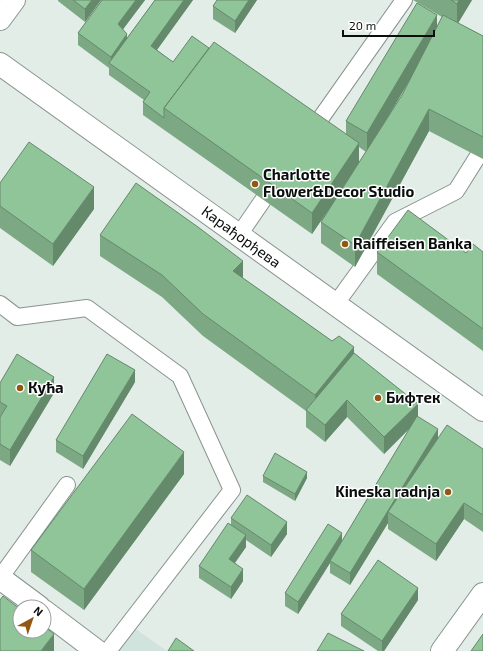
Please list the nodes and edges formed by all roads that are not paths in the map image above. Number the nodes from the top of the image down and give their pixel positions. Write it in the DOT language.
graph roads {
  1 [pos="14,0"];
  2 [pos="404,0"];
  3 [pos="0,19"];
  4 [pos="0,64"];
  5 [pos="311,132"];
  6 [pos="478,156"];
  7 [pos="264,200"];
  8 [pos="239,235"];
  9 [pos="0,304"];
  10 [pos="335,305"];
  11 [pos="483,410"];
  12 [pos="67,485"];
  13 [pos="0,578"];
  14 [pos="483,594"];
  15 [pos="28,599"];
  16 [pos="52,617"];
  17 [pos="97,651"];
  18 [pos="108,651"];
  19 [pos="442,651"];
  1 -- 3 [label="street"];
  2 -- 5 [label="lane"];
  4 -- 8 [label="street, Карађорђева"];
  6 -- 10 [label="lane"];
  7 -- 8 [label="lane"];
  8 -- 10 [label="street, Карађорђева"];
  9 -- 18 [label="lane"];
  10 -- 11 [label="street, Карађорђева"];
  12 -- 13 [label="lane"];
  13 -- 15 [label="street"];
  14 -- 19 [label="street"];
  16 -- 17 [label="street"];
}
